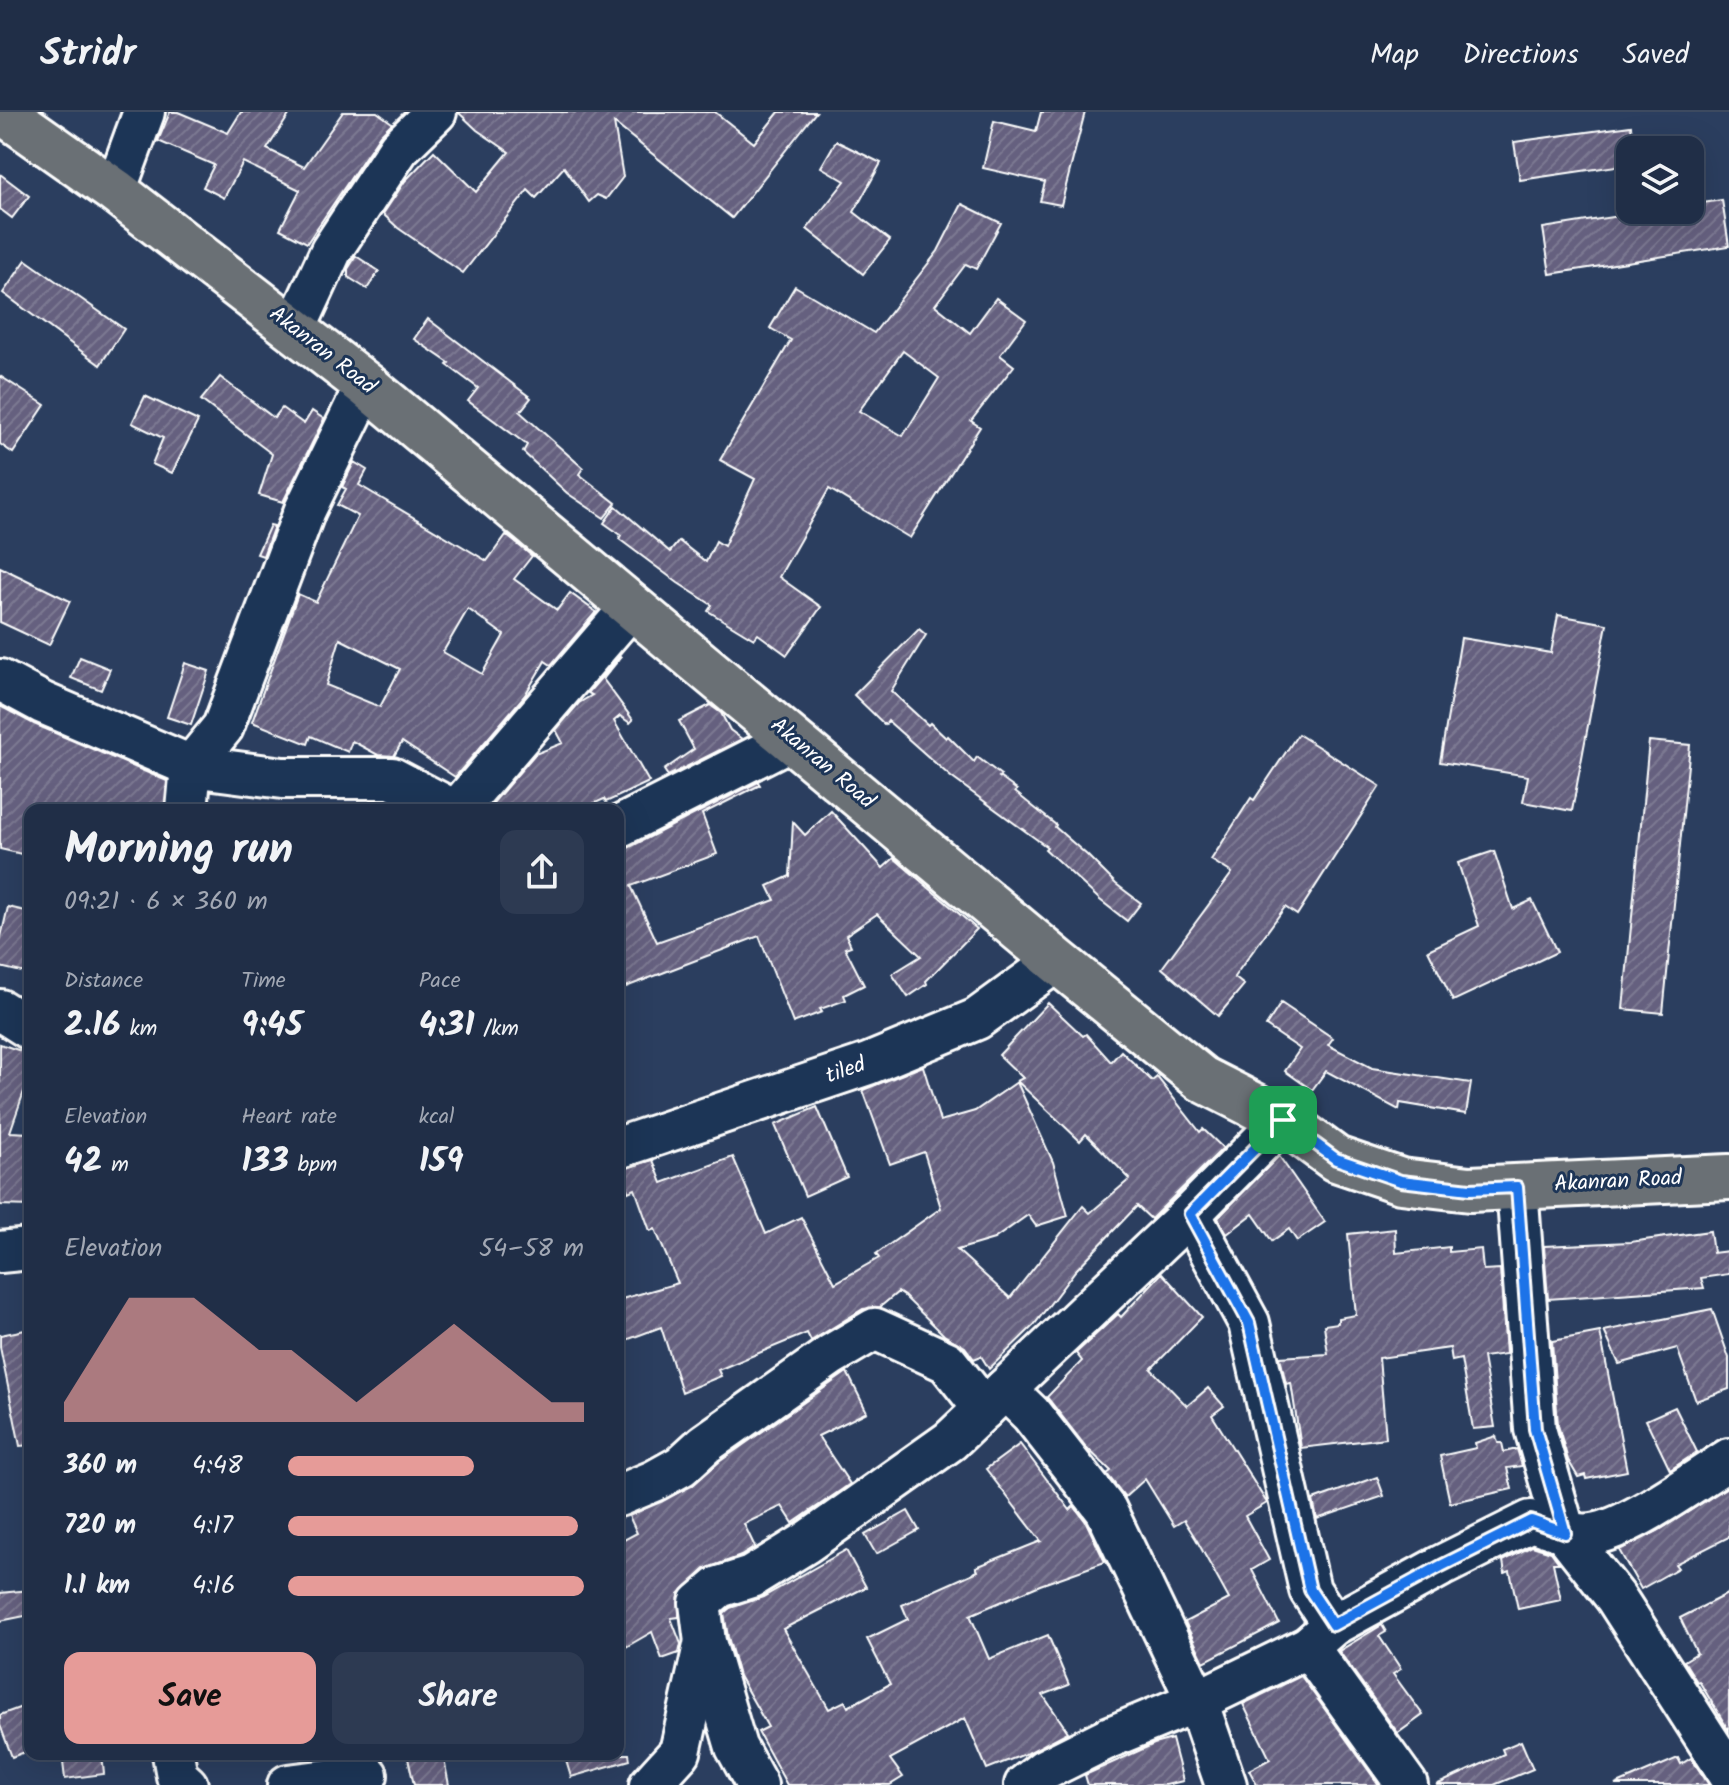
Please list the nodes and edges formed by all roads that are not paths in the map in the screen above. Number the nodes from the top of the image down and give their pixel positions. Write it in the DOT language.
graph roads {
  1 [pos="3,112"];
  2 [pos="144,112"];
  3 [pos="436,112"];
  4 [pos="115,191"];
  5 [pos="295,329"];
  6 [pos="366,385"];
  7 [pos="632,606"];
  8 [pos="0,680"];
  9 [pos="792,739"];
  10 [pos="191,766"];
  11 [pos="188,804"];
  12 [pos="443,804"];
  13 [pos="460,804"];
  14 [pos="624,824"];
  15 [pos="1057,961"];
  16 [pos="0,1010"];
  17 [pos="24,1026"];
  18 [pos="1283,1120"];
  19 [pos="624,1146"];
  20 [pos="1729,1177"];
  21 [pos="1517,1187"];
  22 [pos="1190,1214"];
  23 [pos="24,1250"];
  24 [pos="0,1252"];
  25 [pos="994,1399"];
  26 [pos="1729,1459"];
  27 [pos="624,1494"];
  28 [pos="1565,1533"];
  29 [pos="1320,1636"];
  30 [pos="705,1642"];
  31 [pos="1197,1701"];
  32 [pos="174,1760"];
  33 [pos="366,1771"];
  34 [pos="1729,1774"];
  35 [pos="187,1785"];
  36 [pos="288,1785"];
  37 [pos="650,1785"];
  38 [pos="757,1785"];
  39 [pos="1025,1785"];
  40 [pos="1226,1785"];
  41 [pos="1407,1785"];
  1 -- 4 [label="main road, Akanran Road"];
  2 -- 4 [label="street"];
  3 -- 5 [label="street"];
  4 -- 5 [label="main road, Akanran Road"];
  5 -- 6 [label="main road, Akanran Road"];
  6 -- 7 [label="main road, Akanran Road"];
  6 -- 10 [label="street"];
  7 -- 9 [label="main road, Akanran Road"];
  7 -- 13 [label="street"];
  8 -- 10 [label="street"];
  9 -- 14 [label="street"];
  9 -- 15 [label="main road, Akanran Road"];
  10 -- 11 [label="street"];
  10 -- 12 [label="street"];
  15 -- 18 [label="main road, Akanran Road"];
  15 -- 19 [label="street, tiled"];
  16 -- 17 [label="street"];
  18 -- 21 [label="main road, Akanran Road"];
  18 -- 22 [label="street"];
  20 -- 21 [label="main road, Akanran Road"];
  21 -- 28 [label="street"];
  22 -- 25 [label="street"];
  22 -- 29 [label="street"];
  23 -- 24 [label="street"];
  25 -- 27 [label="street"];
  25 -- 30 [label="street"];
  25 -- 31 [label="street"];
  26 -- 28 [label="street"];
  28 -- 29 [label="street"];
  28 -- 34 [label="street"];
  29 -- 31 [label="street"];
  29 -- 41 [label="street"];
  30 -- 37 [label="street"];
  30 -- 38 [label="street"];
  31 -- 39 [label="street"];
  31 -- 40 [label="street"];
  32 -- 35 [label="street"];
  33 -- 36 [label="street"];
}
